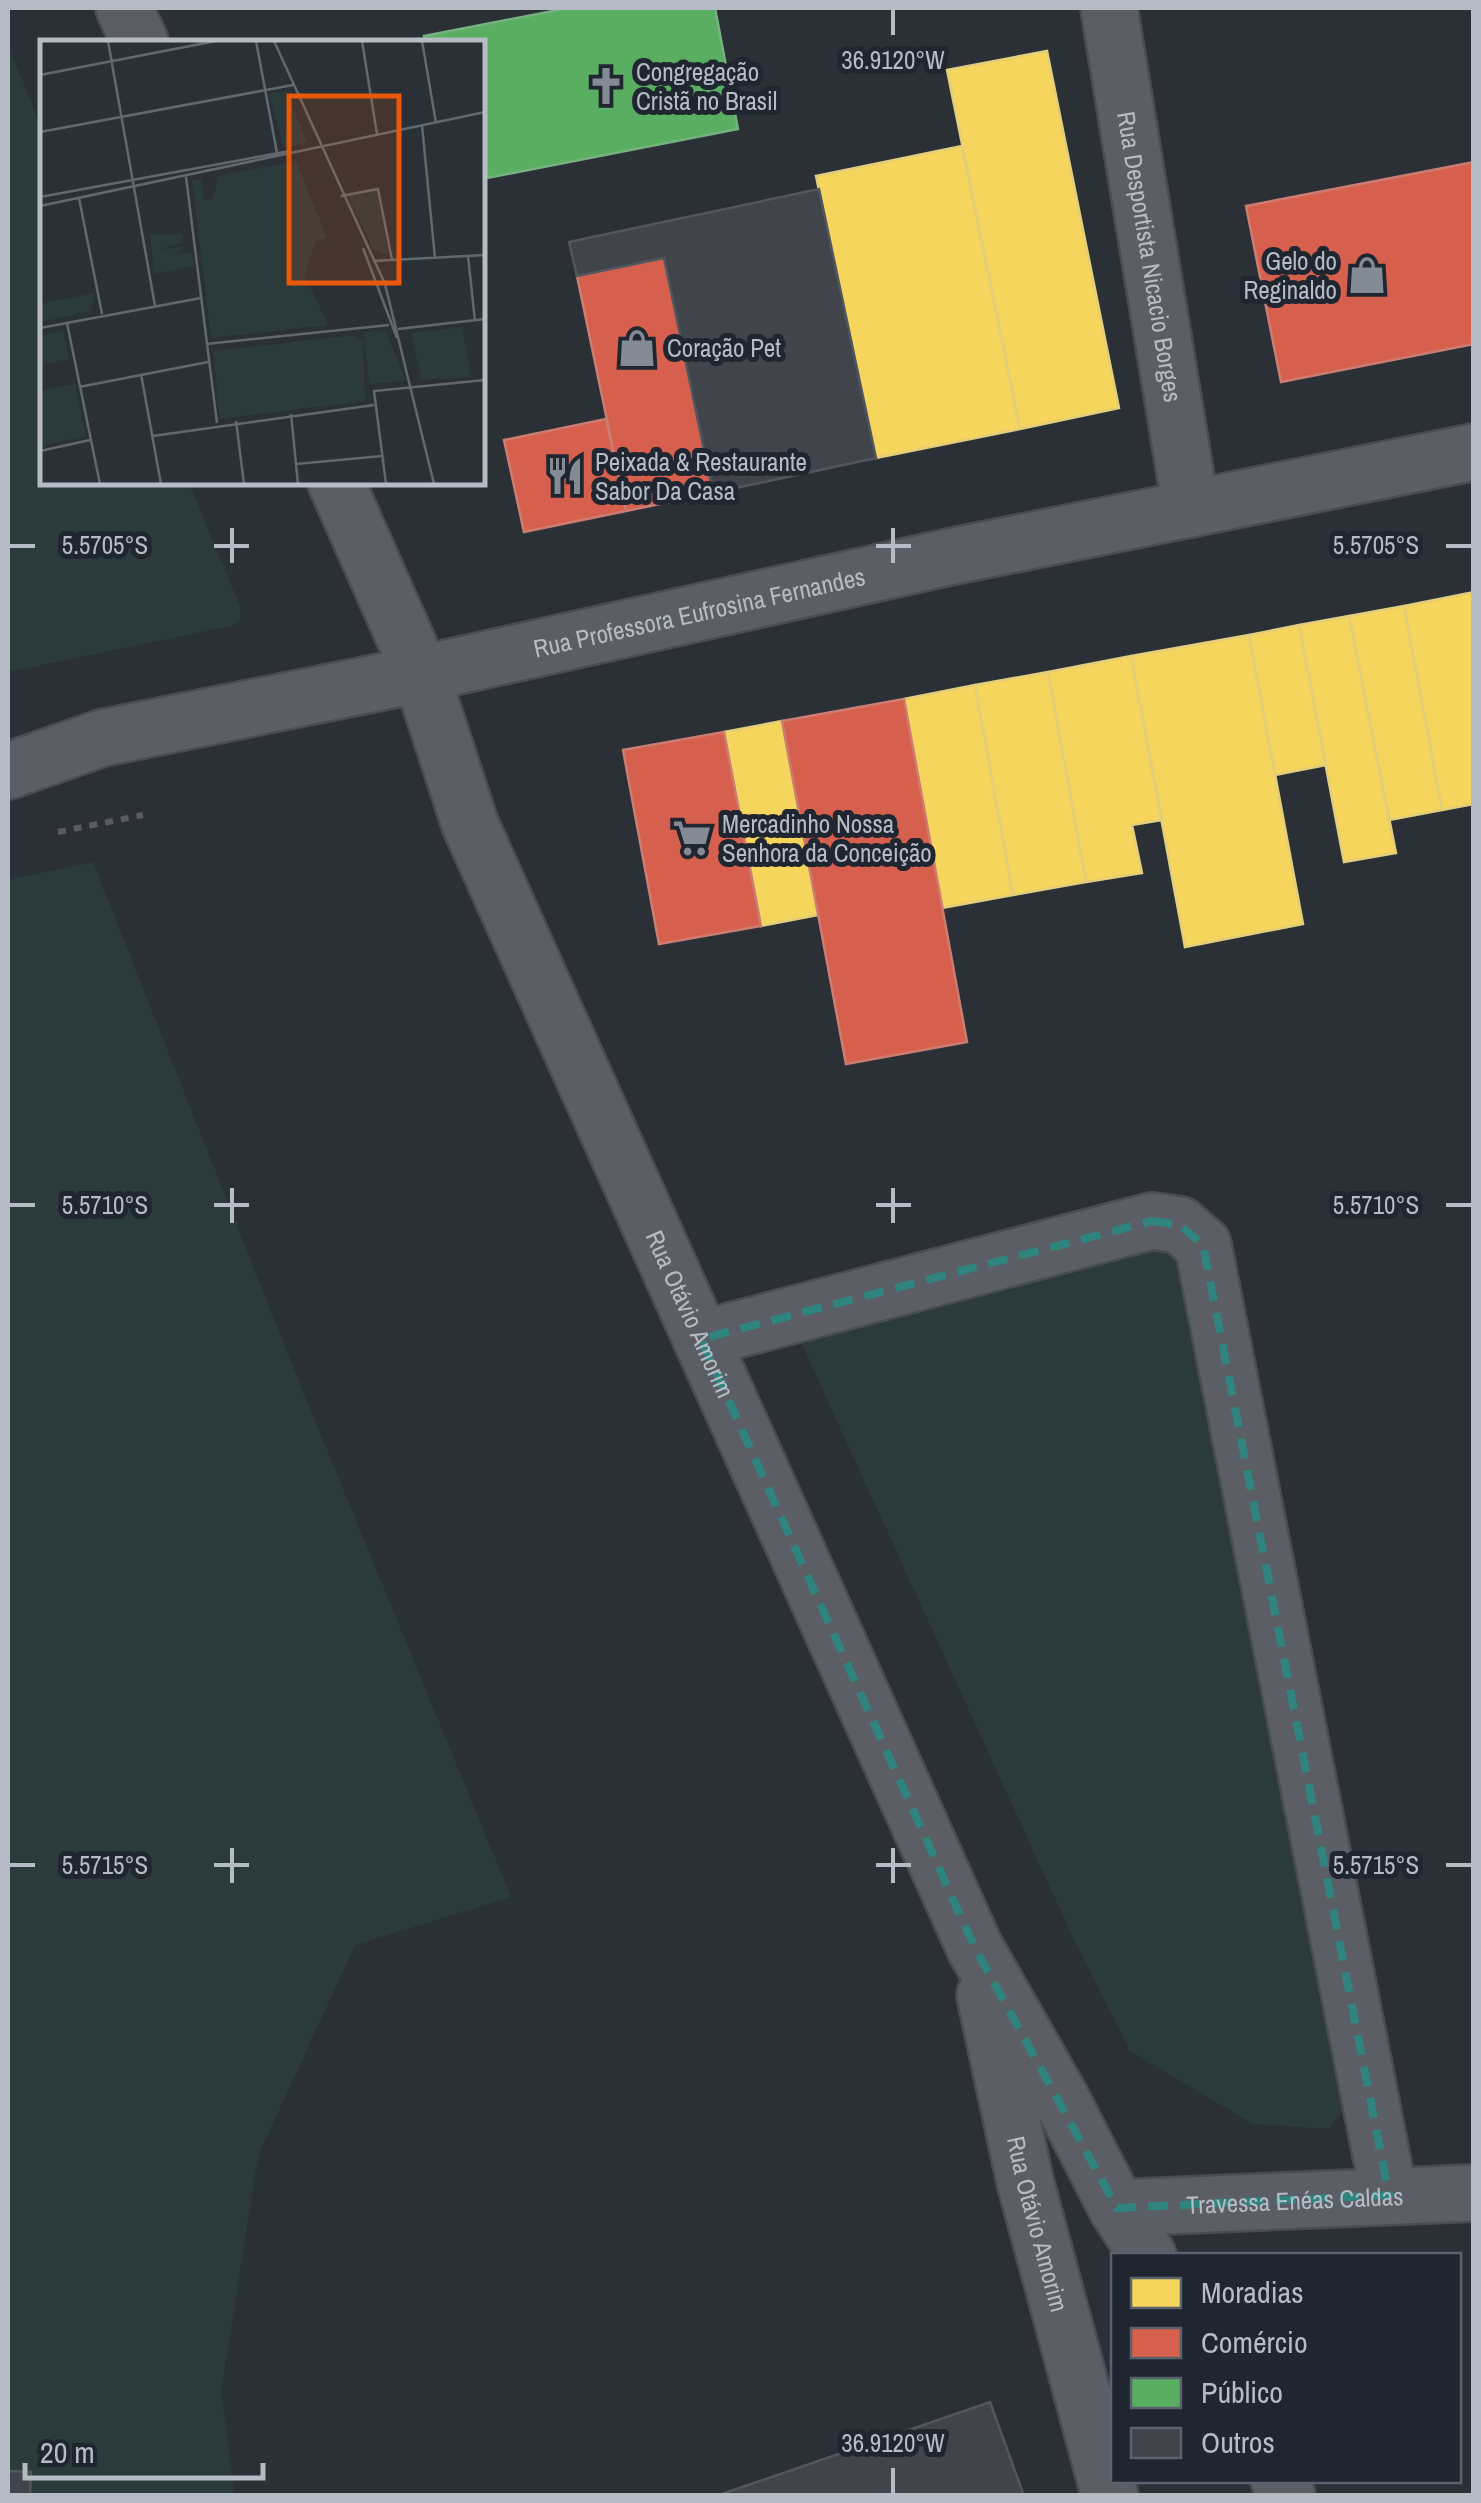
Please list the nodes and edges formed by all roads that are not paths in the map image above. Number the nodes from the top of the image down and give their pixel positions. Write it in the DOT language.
graph roads {
  1 [pos="124,8"];
  2 [pos="1109,8"];
  3 [pos="139,40"];
  4 [pos="1474,452"];
  5 [pos="337,485"];
  6 [pos="1191,508"];
  7 [pos="421,674"];
  8 [pos="8,737"];
  9 [pos="102,738"];
  10 [pos="8,771"];
  11 [pos="702,1339"];
  12 [pos="975,1948"];
  13 [pos="1474,2193"];
  14 [pos="1389,2195"];
  15 [pos="1116,2208"];
  16 [pos="1146,2253"];
  17 [pos="1110,2496"];
  1 -- 3 [label="street"];
  2 -- 6 [label="street, Rua Desportista Nicacio Borges"];
  4 -- 6 [label="street, Rua Professora Eufrosina Fernandes"];
  5 -- 7 [label="street, Rua Otávio Amorim"];
  6 -- 7 [label="street, Rua Professora Eufrosina Fernandes"];
  7 -- 9 [label="street, Rua Professora Eufrosina Fernandes"];
  7 -- 11 [label="street, Rua Otávio Amorim"];
  8 -- 9 [label="street"];
  9 -- 10 [label="street"];
  11 -- 12 [label="street, Rua Otávio Amorim"];
  11 -- 14 [label="street"];
  12 -- 15 [label="street, Rua Otávio Amorim"];
  12 -- 17 [label="street, Rua Otávio Amorim"];
  13 -- 14 [label="street, Travessa Enéas Caldas"];
  14 -- 15 [label="street, Travessa Enéas Caldas"];
  15 -- 16 [label="street, Rua Otávio Amorim"];
}
